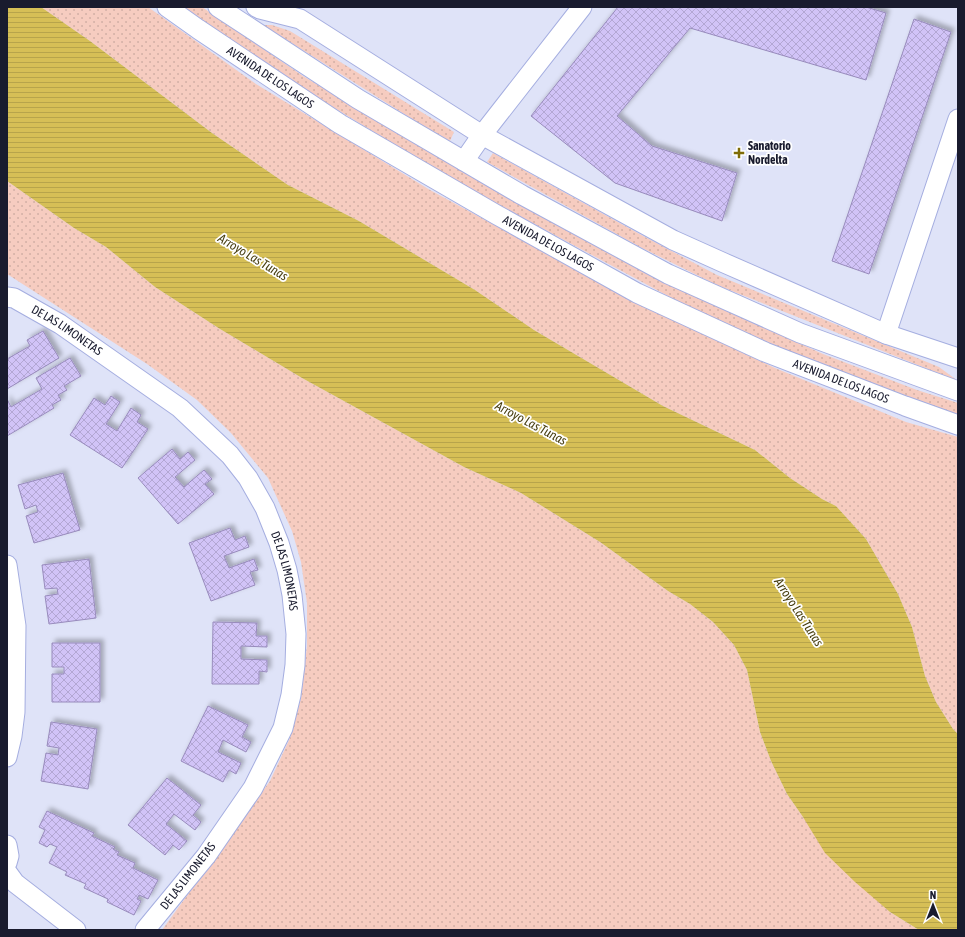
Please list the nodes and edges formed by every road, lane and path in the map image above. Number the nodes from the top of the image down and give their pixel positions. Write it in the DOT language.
graph roads {
  1 [pos="167,7"];
  2 [pos="218,7"];
  3 [pos="256,7"];
  4 [pos="582,7"];
  5 [pos="305,13"];
  6 [pos="958,119"];
  7 [pos="482,136"];
  8 [pos="464,161"];
  9 [pos="7,297"];
  10 [pos="886,334"];
  11 [pos="933,350"];
  12 [pos="958,358"];
  13 [pos="958,370"];
  14 [pos="958,391"];
  15 [pos="958,425"];
  16 [pos="7,565"];
  17 [pos="7,757"];
  18 [pos="7,845"];
  19 [pos="7,863"];
  20 [pos="7,872"];
  21 [pos="76,930"];
  22 [pos="146,930"];
  1 -- 15 [label="street, AVENIDA DE LOS LAGOS"];
  2 -- 8 [label="street"];
  3 -- 5 [label="street"];
  4 -- 7 [label="street"];
  5 -- 7 [label="street"];
  6 -- 10 [label="street"];
  7 -- 8 [label="street"];
  7 -- 10 [label="street"];
  8 -- 14 [label="street"];
  9 -- 22 [label="street, DE LAS LIMONETAS"];
  10 -- 11 [label="street"];
  11 -- 12 [label="street"];
  11 -- 13 [label="street"];
  16 -- 17 [label="street"];
  18 -- 19 [label="street"];
  20 -- 21 [label="street"];
}
